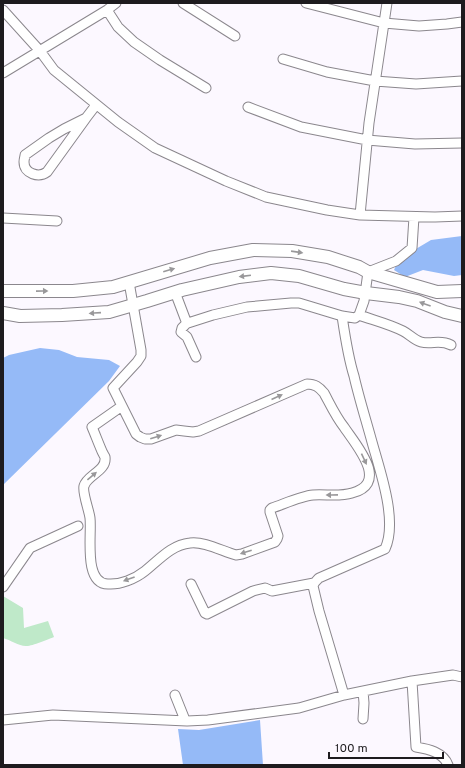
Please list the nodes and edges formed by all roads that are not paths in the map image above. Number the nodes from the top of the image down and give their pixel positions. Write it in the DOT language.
graph roads {
  1 [pos="116,3"];
  2 [pos="183,3"];
  3 [pos="306,3"];
  4 [pos="387,3"];
  5 [pos="3,10"];
  6 [pos="107,10"];
  7 [pos="462,22"];
  8 [pos="384,23"];
  9 [pos="235,36"];
  10 [pos="40,51"];
  11 [pos="283,59"];
  12 [pos="3,74"];
  13 [pos="375,81"];
  14 [pos="462,81"];
  15 [pos="206,88"];
  16 [pos="96,105"];
  17 [pos="248,107"];
  18 [pos="86,118"];
  19 [pos="367,140"];
  20 [pos="462,143"];
  21 [pos="360,215"];
  22 [pos="462,216"];
  23 [pos="414,217"];
  24 [pos="3,218"];
  25 [pos="57,222"];
  26 [pos="368,272"];
  27 [pos="129,282"];
  28 [pos="3,291"];
  29 [pos="462,291"];
  30 [pos="175,292"];
  31 [pos="362,304"];
  32 [pos="133,305"];
  33 [pos="3,313"];
  34 [pos="342,316"];
  35 [pos="462,316"];
  36 [pos="187,323"];
  37 [pos="451,345"];
  38 [pos="196,357"];
  39 [pos="122,406"];
  40 [pos="78,526"];
  41 [pos="314,583"];
  42 [pos="191,584"];
  43 [pos="3,587"];
  44 [pos="462,677"];
  45 [pos="412,682"];
  46 [pos="363,691"];
  47 [pos="175,695"];
  48 [pos="344,695"];
  49 [pos="363,718"];
  50 [pos="3,720"];
  51 [pos="185,720"];
  52 [pos="448,765"];
  1 -- 6 [label="street"];
  2 -- 9 [label="street"];
  3 -- 8 [label="street"];
  4 -- 8 [label="street"];
  5 -- 10 [label="street"];
  6 -- 10 [label="street"];
  6 -- 15 [label="street"];
  7 -- 8 [label="street"];
  8 -- 13 [label="street"];
  10 -- 12 [label="street"];
  10 -- 16 [label="street"];
  11 -- 13 [label="street"];
  13 -- 14 [label="street"];
  13 -- 19 [label="street"];
  16 -- 18 [label="street"];
  16 -- 21 [label="street"];
  17 -- 19 [label="street"];
  18 -- 18 [label="street"];
  19 -- 20 [label="street"];
  19 -- 21 [label="street"];
  21 -- 23 [label="street"];
  22 -- 23 [label="street"];
  23 -- 26 [label="street"];
  24 -- 25 [label="street"];
  27 -- 26 [label="street, one-way"];
  26 -- 29 [label="street"];
  26 -- 31 [label="street"];
  28 -- 27 [label="street, one-way"];
  27 -- 32 [label="street"];
  31 -- 30 [label="street, one-way"];
  30 -- 32 [label="street"];
  30 -- 36 [label="street"];
  31 -- 34 [label="street"];
  35 -- 31 [label="street, one-way"];
  31 -- 37 [label="street"];
  32 -- 33 [label="street, one-way"];
  32 -- 39 [label="street"];
  34 -- 36 [label="street"];
  34 -- 41 [label="street"];
  36 -- 38 [label="street"];
  39 -- 39 [label="street, one-way"];
  40 -- 43 [label="street"];
  41 -- 42 [label="street"];
  41 -- 48 [label="street"];
  44 -- 45 [label="street"];
  45 -- 46 [label="street"];
  45 -- 52 [label="street"];
  46 -- 48 [label="street"];
  46 -- 49 [label="street"];
  47 -- 51 [label="street"];
  48 -- 51 [label="street"];
  50 -- 51 [label="street"];
}
